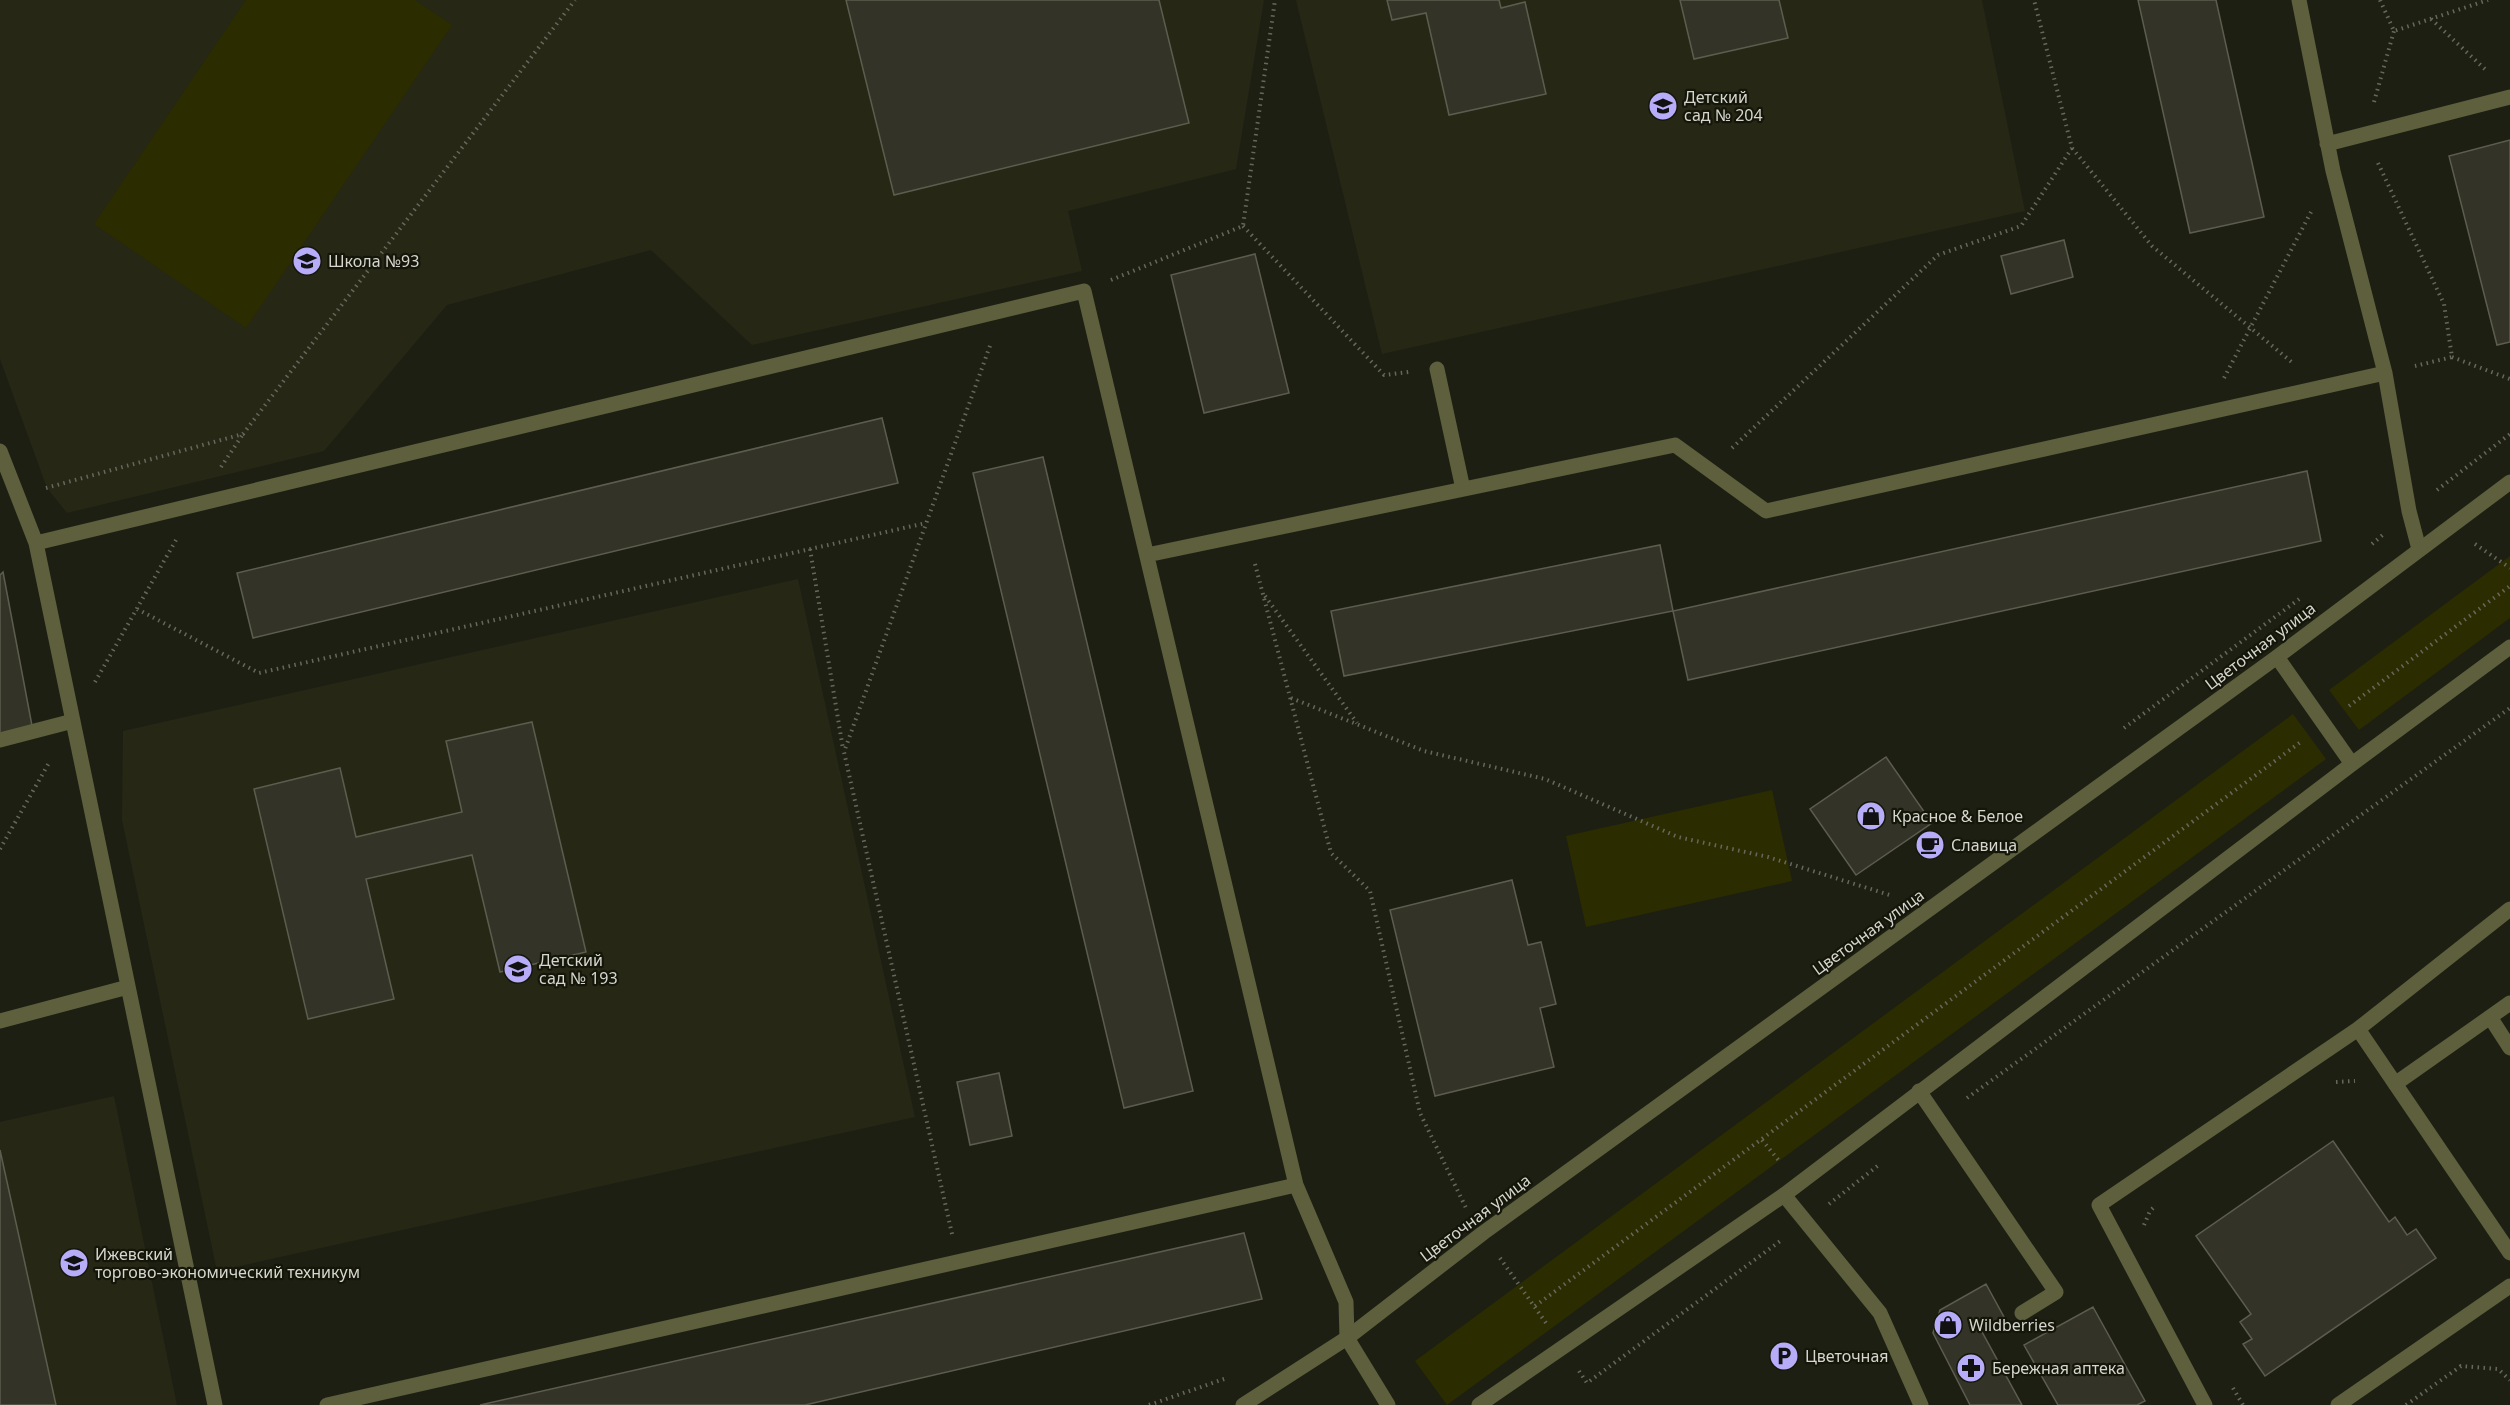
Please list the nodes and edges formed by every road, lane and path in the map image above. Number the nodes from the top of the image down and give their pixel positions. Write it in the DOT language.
graph roads {
  1 [pos="575,0"];
  2 [pos="1275,0"];
  3 [pos="2034,0"];
  4 [pos="2299,0"];
  5 [pos="2380,0"];
  6 [pos="2488,0"];
  7 [pos="2431,19"];
  8 [pos="2394,31"];
  9 [pos="2492,76"];
  10 [pos="2510,97"];
  11 [pos="2366,136"];
  12 [pos="2327,144"];
  13 [pos="2072,148"];
  14 [pos="2333,171"];
  15 [pos="1243,226"];
  16 [pos="1084,291"];
  17 [pos="1003,311"];
  18 [pos="2250,328"];
  19 [pos="2452,357"];
  20 [pos="1437,369"];
  21 [pos="2385,373"];
  22 [pos="2510,379"];
  23 [pos="2323,387"];
  24 [pos="2205,413"];
  25 [pos="243,434"];
  26 [pos="0,451"];
  27 [pos="1709,469"];
  28 [pos="4,473"];
  29 [pos="2510,483"];
  30 [pos="1463,489"];
  31 [pos="196,504"];
  32 [pos="927,523"];
  33 [pos="1248,534"];
  34 [pos="2472,542"];
  35 [pos="36,543"];
  36 [pos="810,549"];
  37 [pos="2419,549"];
  38 [pos="1148,555"];
  39 [pos="2510,568"];
  40 [pos="2510,586"];
  41 [pos="1263,592"];
  42 [pos="137,609"];
  43 [pos="2510,647"];
  44 [pos="2277,657"];
  45 [pos="1290,697"];
  46 [pos="2510,708"];
  47 [pos="73,721"];
  48 [pos="1358,725"];
  49 [pos="2323,725"];
  50 [pos="0,740"];
  51 [pos="844,752"];
  52 [pos="2352,764"];
  53 [pos="0,849"];
  54 [pos="1893,896"];
  55 [pos="2510,909"];
  56 [pos="128,987"];
  57 [pos="2510,1003"];
  58 [pos="2490,1017"];
  59 [pos="0,1020"];
  60 [pos="2358,1029"];
  61 [pos="2510,1048"];
  62 [pos="2330,1082"];
  63 [pos="2395,1084"];
  64 [pos="2362,1086"];
  65 [pos="1919,1091"];
  66 [pos="1938,1118"];
  67 [pos="1882,1162"];
  68 [pos="1296,1185"];
  69 [pos="1784,1195"];
  70 [pos="2158,1203"];
  71 [pos="1806,1222"];
  72 [pos="2142,1232"];
  73 [pos="1483,1233"];
  74 [pos="2509,1251"];
  75 [pos="958,1261"];
  76 [pos="2510,1286"];
  77 [pos="1534,1306"];
  78 [pos="2022,1313"];
  79 [pos="1347,1338"];
  80 [pos="1562,1345"];
  81 [pos="2510,1380"];
  82 [pos="2231,1385"];
  83 [pos="214,1405"];
  84 [pos="327,1405"];
  85 [pos="1243,1405"];
  86 [pos="1389,1405"];
  87 [pos="1479,1405"];
  88 [pos="1921,1405"];
  89 [pos="2205,1405"];
  90 [pos="2243,1405"];
  91 [pos="2338,1405"];
  92 [pos="2406,1405"];
  1 -- 25 [label="path"];
  2 -- 15 [label="path"];
  3 -- 13 [label="path"];
  4 -- 12 [label="street"];
  5 -- 8 [label="path"];
  6 -- 7 [label="path"];
  7 -- 8 [label="path"];
  7 -- 9 [label="path"];
  8 -- 11 [label="path"];
  10 -- 11 [label="street"];
  11 -- 12 [label="street"];
  11 -- 19 [label="path"];
  12 -- 14 [label="street"];
  13 -- 18 [label="path"];
  13 -- 27 [label="path"];
  14 -- 18 [label="path"];
  14 -- 21 [label="street"];
  15 -- 16 [label="path"];
  15 -- 20 [label="path"];
  16 -- 17 [label="street"];
  16 -- 38 [label="street"];
  17 -- 31 [label="street"];
  17 -- 32 [label="path"];
  18 -- 23 [label="path"];
  18 -- 24 [label="path"];
  19 -- 21 [label="path"];
  19 -- 22 [label="path"];
  20 -- 30 [label="street"];
  21 -- 23 [label="street"];
  21 -- 37 [label="street"];
  23 -- 24 [label="street"];
  24 -- 27 [label="street"];
  25 -- 28 [label="path"];
  25 -- 31 [label="path"];
  26 -- 28 [label="street"];
  27 -- 30 [label="street"];
  28 -- 35 [label="street"];
  29 -- 37 [label="street, Цветочная улица"];
  30 -- 33 [label="street"];
  31 -- 35 [label="street"];
  31 -- 42 [label="path"];
  32 -- 36 [label="path"];
  32 -- 51 [label="path"];
  33 -- 38 [label="street"];
  33 -- 41 [label="path"];
  34 -- 39 [label="path"];
  35 -- 47 [label="street"];
  36 -- 42 [label="path"];
  36 -- 51 [label="path"];
  37 -- 44 [label="street, Цветочная улица"];
  38 -- 68 [label="street"];
  40 -- 49 [label="path"];
  41 -- 45 [label="path"];
  41 -- 48 [label="path"];
  42 -- 47 [label="path"];
  43 -- 52 [label="street"];
  44 -- 49 [label="street"];
  44 -- 73 [label="street, Цветочная улица"];
  45 -- 48 [label="path"];
  45 -- 73 [label="path"];
  46 -- 66 [label="path"];
  47 -- 50 [label="street"];
  47 -- 53 [label="path"];
  47 -- 56 [label="street"];
  48 -- 54 [label="path"];
  49 -- 52 [label="street"];
  49 -- 77 [label="path"];
  51 -- 75 [label="path"];
  52 -- 65 [label="street"];
  55 -- 60 [label="street"];
  56 -- 59 [label="street"];
  56 -- 83 [label="street"];
  57 -- 58 [label="street"];
  58 -- 61 [label="street"];
  58 -- 63 [label="street"];
  60 -- 63 [label="street"];
  60 -- 89 [label="street"];
  62 -- 64 [label="path"];
  63 -- 74 [label="street"];
  65 -- 66 [label="street"];
  65 -- 69 [label="street"];
  66 -- 78 [label="street"];
  67 -- 71 [label="path"];
  68 -- 75 [label="street"];
  68 -- 79 [label="street"];
  69 -- 71 [label="street"];
  69 -- 80 [label="street"];
  70 -- 72 [label="path"];
  71 -- 80 [label="path"];
  71 -- 88 [label="street"];
  73 -- 77 [label="path"];
  73 -- 79 [label="street, Цветочная улица"];
  75 -- 84 [label="street"];
  76 -- 91 [label="street"];
  77 -- 80 [label="path"];
  79 -- 85 [label="street, Цветочная улица"];
  79 -- 86 [label="street"];
  80 -- 87 [label="street"];
  81 -- 92 [label="path"];
  82 -- 90 [label="path"];
}
